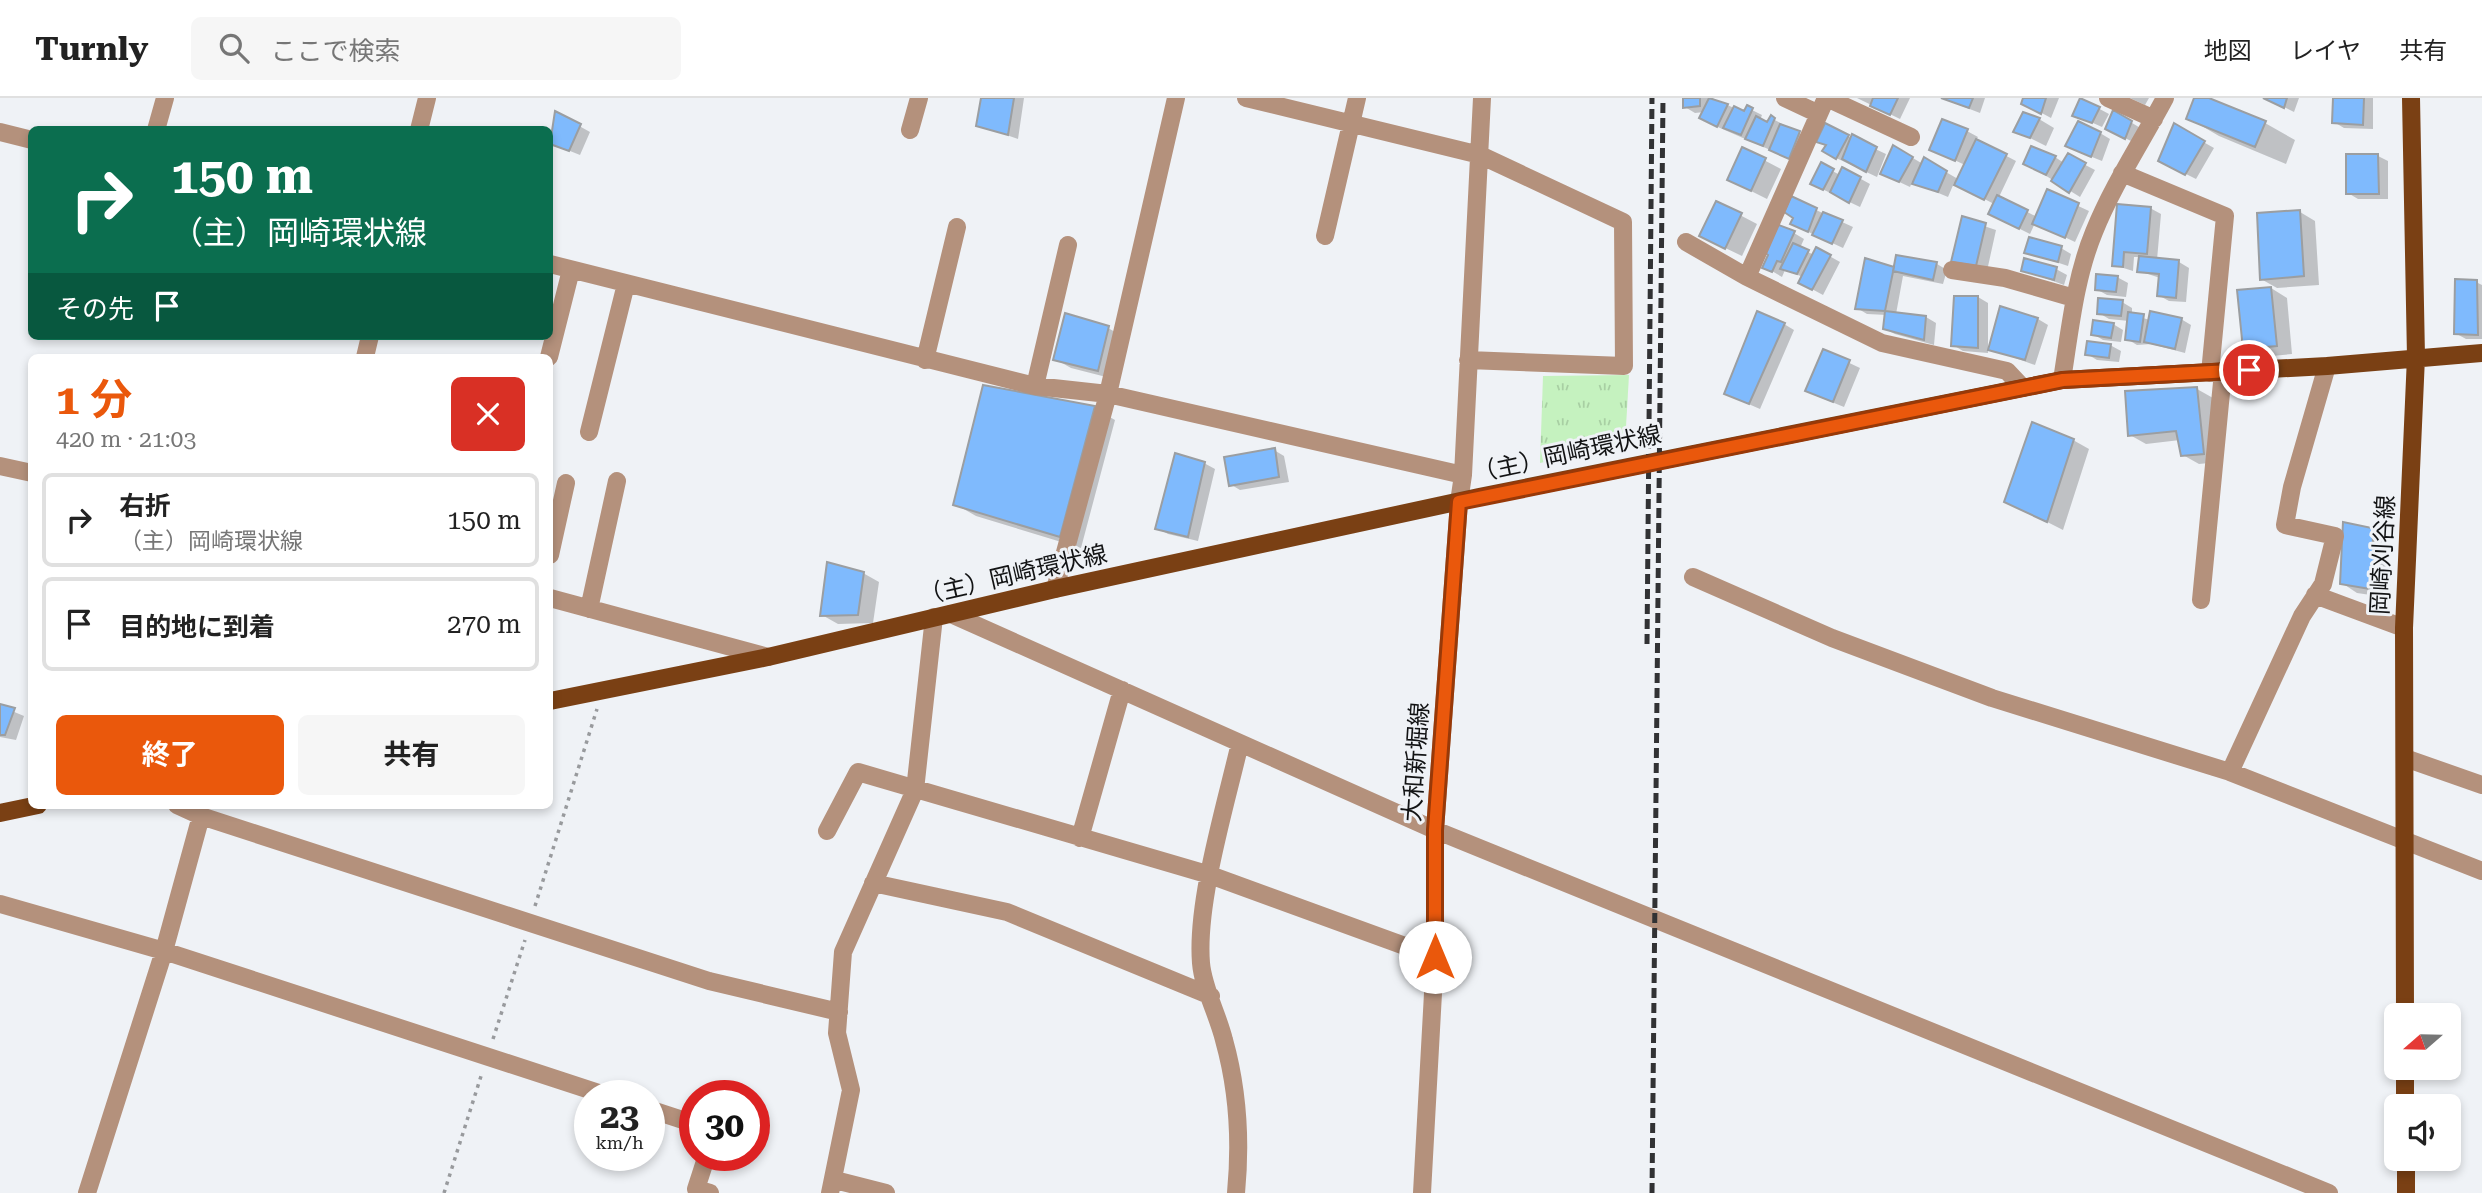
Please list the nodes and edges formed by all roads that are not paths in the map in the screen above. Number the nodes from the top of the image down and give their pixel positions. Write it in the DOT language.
graph roads {
  1 [pos="164,98"];
  2 [pos="427,98"];
  3 [pos="919,98"];
  4 [pos="1176,98"];
  5 [pos="1246,98"];
  6 [pos="1357,98"];
  7 [pos="1482,98"];
  8 [pos="1786,98"];
  9 [pos="2108,98"];
  10 [pos="2165,98"];
  11 [pos="2411,98"];
  12 [pos="1824,103"];
  13 [pos="2154,119"];
  14 [pos="1351,124"];
  15 [pos="157,126"];
  16 [pos="420,126"];
  17 [pos="911,130"];
  18 [pos="0,132"];
  19 [pos="1911,136"];
  20 [pos="28,139"];
  21 [pos="1480,155"];
  22 [pos="2122,173"];
  23 [pos="957,227"];
  24 [pos="1325,236"];
  25 [pos="1686,242"];
  26 [pos="1068,245"];
  27 [pos="553,265"];
  28 [pos="571,270"];
  29 [pos="1952,270"];
  30 [pos="1746,277"];
  31 [pos="626,284"];
  32 [pos="2074,298"];
  33 [pos="2482,353"];
  34 [pos="551,354"];
  35 [pos="2416,357"];
  36 [pos="925,360"];
  37 [pos="1468,360"];
  38 [pos="2327,366"];
  39 [pos="2216,372"];
  40 [pos="2063,380"];
  41 [pos="1035,386"];
  42 [pos="2023,388"];
  43 [pos="1108,394"];
  44 [pos="589,432"];
  45 [pos="0,466"];
  46 [pos="28,472"];
  47 [pos="1463,475"];
  48 [pos="617,481"];
  49 [pos="566,483"];
  50 [pos="1459,502"];
  51 [pos="553,542"];
  52 [pos="1693,577"];
  53 [pos="1055,589"];
  54 [pos="2315,595"];
  55 [pos="553,599"];
  56 [pos="2201,600"];
  57 [pos="589,609"];
  58 [pos="942,615"];
  59 [pos="2404,628"];
  60 [pos="768,657"];
  61 [pos="1122,690"];
  62 [pos="553,700"];
  63 [pos="1240,743"];
  64 [pos="2405,758"];
  65 [pos="2230,772"];
  66 [pos="2482,785"];
  67 [pos="915,790"];
  68 [pos="28,807"];
  69 [pos="186,809"];
  70 [pos="0,813"];
  71 [pos="201,816"];
  72 [pos="1435,830"];
  73 [pos="827,831"];
  74 [pos="1080,838"];
  75 [pos="2404,842"];
  76 [pos="2482,871"];
  77 [pos="1210,876"];
  78 [pos="873,883"];
  79 [pos="0,904"];
  80 [pos="164,951"];
  81 [pos="1435,957"];
  82 [pos="1211,996"];
  83 [pos="2405,1003"];
  84 [pos="839,1012"];
  85 [pos="574,1085"];
  86 [pos="702,1171"];
  87 [pos="2406,1171"];
  88 [pos="833,1186"];
  89 [pos="87,1193"];
  90 [pos="710,1193"];
  91 [pos="886,1193"];
  92 [pos="1236,1193"];
  93 [pos="1422,1193"];
  94 [pos="2329,1193"];
  95 [pos="2406,1193"];
  1 -- 15 [label="street"];
  2 -- 16 [label="street"];
  3 -- 17 [label="street"];
  4 -- 43 [label="street"];
  5 -- 14 [label="street"];
  6 -- 14 [label="street"];
  7 -- 21 [label="street, 大和新堀線"];
  8 -- 12 [label="street"];
  9 -- 13 [label="street"];
  10 -- 13 [label="street"];
  11 -- 35 [label="main road, 岡崎刈谷線"];
  12 -- 19 [label="street"];
  12 -- 30 [label="street"];
  13 -- 22 [label="street"];
  14 -- 21 [label="street"];
  14 -- 24 [label="street"];
  18 -- 20 [label="street"];
  21 -- 37 [label="street, 大和新堀線"];
  21 -- 37 [label="street"];
  22 -- 32 [label="street"];
  22 -- 39 [label="street"];
  23 -- 36 [label="street"];
  25 -- 30 [label="street"];
  26 -- 41 [label="street"];
  27 -- 28 [label="street"];
  28 -- 31 [label="street"];
  28 -- 34 [label="street"];
  29 -- 32 [label="street"];
  30 -- 42 [label="street"];
  31 -- 36 [label="street"];
  31 -- 44 [label="street"];
  32 -- 40 [label="street"];
  33 -- 35 [label="main road, （主）岡崎環状線"];
  35 -- 38 [label="main road, （主）岡崎環状線"];
  35 -- 59 [label="main road, 岡崎刈谷線"];
  36 -- 41 [label="street"];
  37 -- 47 [label="street, 大和新堀線"];
  38 -- 39 [label="main road, （主）岡崎環状線"];
  38 -- 54 [label="street"];
  39 -- 40 [label="main road, （主）岡崎環状線"];
  39 -- 56 [label="street"];
  40 -- 42 [label="main road, （主）岡崎環状線"];
  41 -- 43 [label="street"];
  42 -- 50 [label="main road, （主）岡崎環状線"];
  43 -- 47 [label="street"];
  43 -- 53 [label="street"];
  45 -- 46 [label="street"];
  47 -- 50 [label="street, 大和新堀線"];
  48 -- 57 [label="street"];
  49 -- 51 [label="street"];
  50 -- 53 [label="main road, （主）岡崎環状線"];
  50 -- 72 [label="street, 大和新堀線"];
  52 -- 65 [label="street"];
  53 -- 58 [label="main road, （主）岡崎環状線"];
  54 -- 59 [label="street"];
  54 -- 65 [label="street"];
  55 -- 57 [label="street"];
  57 -- 60 [label="street"];
  58 -- 60 [label="main road, （主）岡崎環状線"];
  58 -- 61 [label="street"];
  58 -- 67 [label="street"];
  59 -- 64 [label="main road, 岡崎刈谷線"];
  60 -- 62 [label="main road, （主）岡崎環状線"];
  61 -- 63 [label="street"];
  61 -- 74 [label="street"];
  63 -- 72 [label="street"];
  63 -- 77 [label="street"];
  64 -- 66 [label="street"];
  64 -- 75 [label="main road, 岡崎刈谷線"];
  65 -- 75 [label="street"];
  67 -- 73 [label="street"];
  67 -- 74 [label="street"];
  67 -- 78 [label="street"];
  68 -- 70 [label="main road"];
  69 -- 71 [label="street"];
  71 -- 80 [label="street"];
  71 -- 84 [label="street"];
  72 -- 81 [label="street, 大和新堀線"];
  72 -- 94 [label="street"];
  74 -- 77 [label="street"];
  75 -- 76 [label="street"];
  75 -- 83 [label="main road, 岡崎刈谷線"];
  77 -- 81 [label="street"];
  77 -- 82 [label="street"];
  78 -- 82 [label="street"];
  78 -- 84 [label="street"];
  79 -- 80 [label="street"];
  80 -- 85 [label="street"];
  80 -- 89 [label="street"];
  81 -- 93 [label="street, 大和新堀線"];
  82 -- 92 [label="street"];
  84 -- 88 [label="street"];
  86 -- 90 [label="street"];
  87 -- 95 [label="main road"];
  88 -- 91 [label="street"];
}
